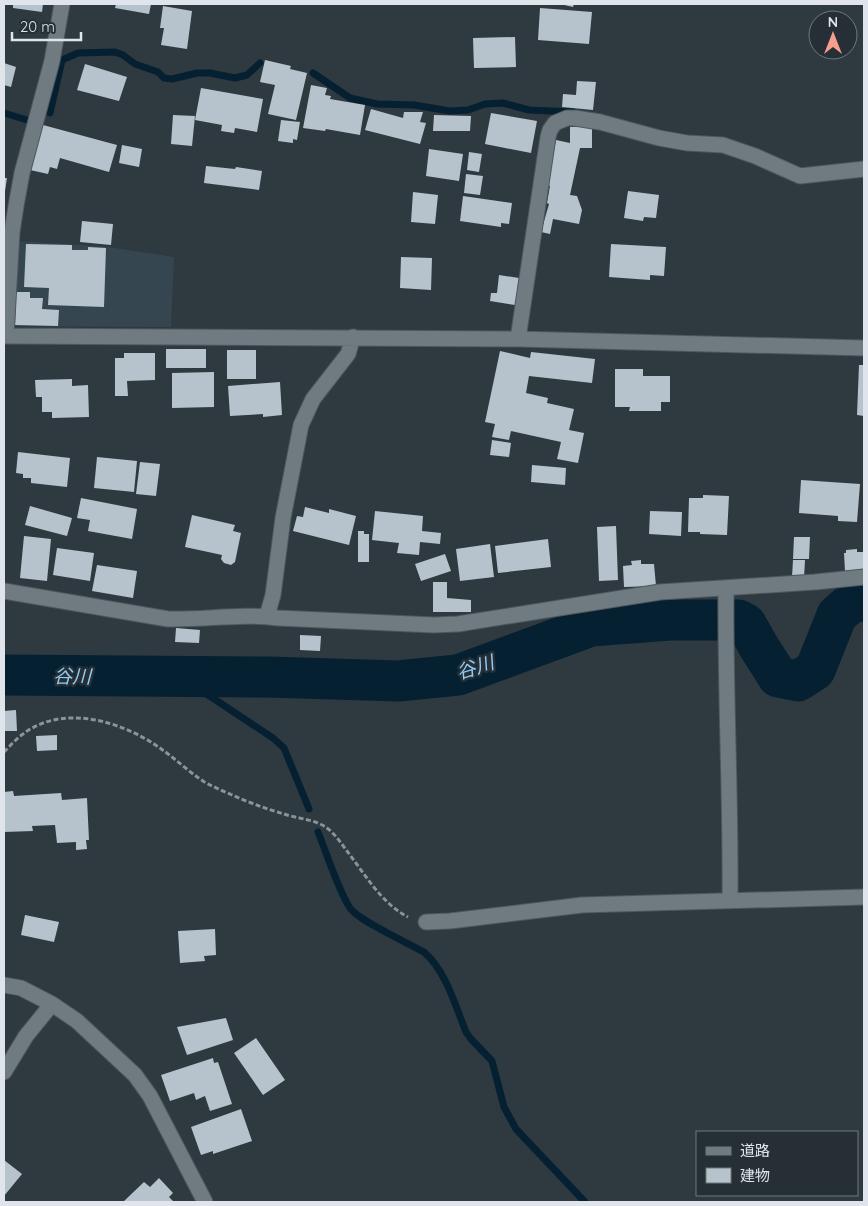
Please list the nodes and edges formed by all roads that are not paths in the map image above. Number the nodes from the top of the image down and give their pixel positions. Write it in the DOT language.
graph roads {
  1 [pos="62,4"];
  2 [pos="864,169"];
  3 [pos="5,336"];
  4 [pos="353,337"];
  5 [pos="518,339"];
  6 [pos="864,348"];
  7 [pos="864,577"];
  8 [pos="726,588"];
  9 [pos="4,591"];
  10 [pos="267,616"];
  11 [pos="864,897"];
  12 [pos="730,900"];
  13 [pos="426,922"];
  14 [pos="4,984"];
  15 [pos="52,1004"];
  16 [pos="4,1072"];
  17 [pos="205,1202"];
  1 -- 3 [label="street"];
  2 -- 5 [label="street"];
  3 -- 4 [label="street"];
  4 -- 5 [label="street"];
  4 -- 10 [label="street"];
  5 -- 6 [label="street"];
  7 -- 8 [label="street"];
  8 -- 10 [label="street"];
  8 -- 12 [label="street"];
  9 -- 10 [label="street"];
  11 -- 12 [label="street"];
  12 -- 13 [label="street"];
  14 -- 15 [label="street"];
  15 -- 16 [label="street"];
  15 -- 17 [label="street"];
}
